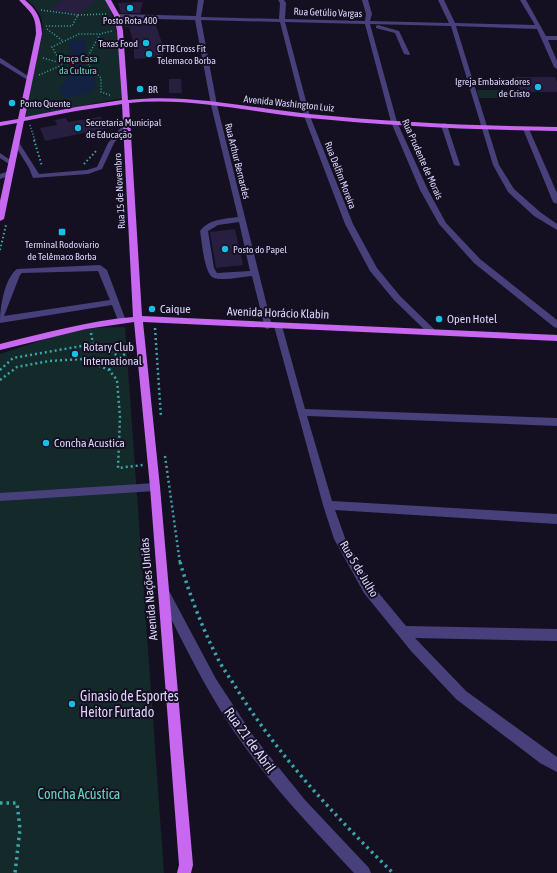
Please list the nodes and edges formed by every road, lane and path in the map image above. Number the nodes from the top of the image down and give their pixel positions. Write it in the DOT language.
graph roads {
  1 [pos="22,0"];
  2 [pos="108,0"];
  3 [pos="201,0"];
  4 [pos="281,0"];
  5 [pos="365,0"];
  6 [pos="441,0"];
  7 [pos="524,0"];
  8 [pos="38,9"];
  9 [pos="78,15"];
  10 [pos="114,15"];
  11 [pos="198,18"];
  12 [pos="282,20"];
  13 [pos="368,23"];
  14 [pos="453,25"];
  15 [pos="539,27"];
  16 [pos="116,30"];
  17 [pos="100,34"];
  18 [pos="543,38"];
  19 [pos="557,38"];
  20 [pos="63,41"];
  21 [pos="407,54"];
  22 [pos="38,57"];
  23 [pos="0,60"];
  24 [pos="61,64"];
  25 [pos="557,66"];
  26 [pos="31,78"];
  27 [pos="115,96"];
  28 [pos="125,102"];
  29 [pos="214,105"];
  30 [pos="307,116"];
  31 [pos="0,120"];
  32 [pos="394,122"];
  33 [pos="20,123"];
  34 [pos="0,124"];
  35 [pos="126,124"];
  36 [pos="444,125"];
  37 [pos="484,127"];
  38 [pos="526,129"];
  39 [pos="557,129"];
  40 [pos="16,142"];
  41 [pos="99,148"];
  42 [pos="0,155"];
  43 [pos="11,163"];
  44 [pos="84,164"];
  45 [pos="457,165"];
  46 [pos="44,172"];
  47 [pos="9,173"];
  48 [pos="0,177"];
  49 [pos="557,202"];
  50 [pos="242,218"];
  51 [pos="0,219"];
  52 [pos="557,228"];
  53 [pos="255,273"];
  54 [pos="116,302"];
  55 [pos="137,315"];
  56 [pos="0,316"];
  57 [pos="0,320"];
  58 [pos="122,321"];
  59 [pos="155,324"];
  60 [pos="557,325"];
  61 [pos="273,326"];
  62 [pos="90,329"];
  63 [pos="433,333"];
  64 [pos="557,338"];
  65 [pos="93,344"];
  66 [pos="0,347"];
  67 [pos="133,349"];
  68 [pos="121,357"];
  69 [pos="0,370"];
  70 [pos="109,370"];
  71 [pos="0,380"];
  72 [pos="301,412"];
  73 [pos="161,421"];
  74 [pos="557,422"];
  75 [pos="164,449"];
  76 [pos="148,465"];
  77 [pos="155,487"];
  78 [pos="0,497"];
  79 [pos="328,506"];
  80 [pos="557,519"];
  81 [pos="162,588"];
  82 [pos="402,632"];
  83 [pos="557,635"];
  84 [pos="557,765"];
  85 [pos="0,803"];
  86 [pos="185,870"];
  87 [pos="15,873"];
  88 [pos="364,873"];
  89 [pos="393,873"];
  1 -- 26 [label="main road"];
  2 -- 10 [label="main road, Rua 15 de Novembro"];
  3 -- 11 [label="street, Rua Arthur Bernardes"];
  4 -- 12 [label="street, Rua Delfim Moreira"];
  5 -- 13 [label="street, Rua Prudente de Morais"];
  6 -- 14 [label="street"];
  7 -- 15 [label="street"];
  8 -- 9 [label="path"];
  9 -- 10 [label="path"];
  9 -- 20 [label="path"];
  10 -- 11 [label="street, Rua Getúlio Vargas"];
  10 -- 28 [label="main road, Rua 15 de Novembro"];
  11 -- 12 [label="street, Rua Getúlio Vargas"];
  11 -- 29 [label="street, Rua Arthur Bernardes"];
  12 -- 13 [label="street, Rua Getúlio Vargas"];
  12 -- 30 [label="street, Rua Delfim Moreira"];
  13 -- 14 [label="street, Rua Getúlio Vargas"];
  13 -- 21 [label="street"];
  13 -- 32 [label="street, Rua Prudente de Morais"];
  14 -- 15 [label="street, Rua Getúlio Vargas"];
  14 -- 37 [label="street"];
  15 -- 18 [label="street"];
  16 -- 17 [label="path"];
  17 -- 20 [label="path"];
  17 -- 27 [label="path"];
  18 -- 19 [label="street"];
  18 -- 25 [label="street"];
  20 -- 24 [label="path"];
  22 -- 24 [label="path"];
  23 -- 26 [label="street"];
  24 -- 26 [label="path"];
  26 -- 33 [label="main road"];
  28 -- 29 [label="main road, Avenida Washington Luiz"];
  28 -- 33 [label="main road, Avenida Washington Luiz"];
  28 -- 35 [label="main road, Rua 15 de Novembro"];
  29 -- 30 [label="main road, Avenida Washington Luiz"];
  29 -- 50 [label="street, Rua Arthur Bernardes"];
  30 -- 32 [label="main road, Avenida Washington Luiz"];
  30 -- 63 [label="street, Rua Delfim Moreira"];
  31 -- 33 [label="main road, Avenida Washington Luiz"];
  32 -- 36 [label="main road, Avenida Washington Luiz"];
  32 -- 60 [label="street, Rua Prudente de Morais"];
  33 -- 34 [label="main road, Avenida Washington Luiz"];
  33 -- 40 [label="main road"];
  33 -- 46 [label="path"];
  35 -- 40 [label="street"];
  35 -- 55 [label="main road, Rua 15 de Novembro"];
  36 -- 37 [label="main road, Avenida Washington Luiz"];
  36 -- 45 [label="street"];
  37 -- 38 [label="main road, Avenida Washington Luiz"];
  37 -- 52 [label="street"];
  38 -- 39 [label="main road, Avenida Washington Luiz"];
  38 -- 49 [label="street"];
  40 -- 43 [label="main road"];
  41 -- 44 [label="path"];
  42 -- 43 [label="street"];
  43 -- 47 [label="main road"];
  47 -- 48 [label="street"];
  47 -- 51 [label="main road"];
  50 -- 53 [label="street, Rua Arthur Bernardes"];
  50 -- 53 [label="street"];
  53 -- 61 [label="street, Rua Arthur Bernardes"];
  54 -- 56 [label="street"];
  54 -- 57 [label="street"];
  54 -- 58 [label="street"];
  55 -- 58 [label="main road, Avenida Horácio Klabin"];
  55 -- 61 [label="main road, Avenida Horácio Klabin"];
  55 -- 77 [label="main road, Avenida Nações Unidas"];
  58 -- 66 [label="main road, Avenida Horácio Klabin"];
  59 -- 73 [label="path"];
  61 -- 63 [label="main road, Avenida Horácio Klabin"];
  61 -- 72 [label="street, Rua 5 de Julho"];
  62 -- 65 [label="path"];
  63 -- 64 [label="main road, Avenida Horácio Klabin"];
  65 -- 68 [label="path"];
  65 -- 69 [label="path"];
  67 -- 68 [label="path"];
  68 -- 70 [label="path"];
  70 -- 71 [label="path"];
  70 -- 76 [label="path"];
  72 -- 74 [label="street"];
  72 -- 79 [label="street, Rua 5 de Julho"];
  75 -- 89 [label="path"];
  77 -- 78 [label="street"];
  77 -- 81 [label="main road, Avenida Nações Unidas"];
  79 -- 80 [label="street"];
  79 -- 82 [label="street, Rua 5 de Julho"];
  81 -- 86 [label="main road, Avenida Nações Unidas"];
  81 -- 88 [label="street, Rua 21 de Abril"];
  82 -- 83 [label="street"];
  82 -- 84 [label="street, Rua 5 de Julho"];
  85 -- 87 [label="path"];
}
